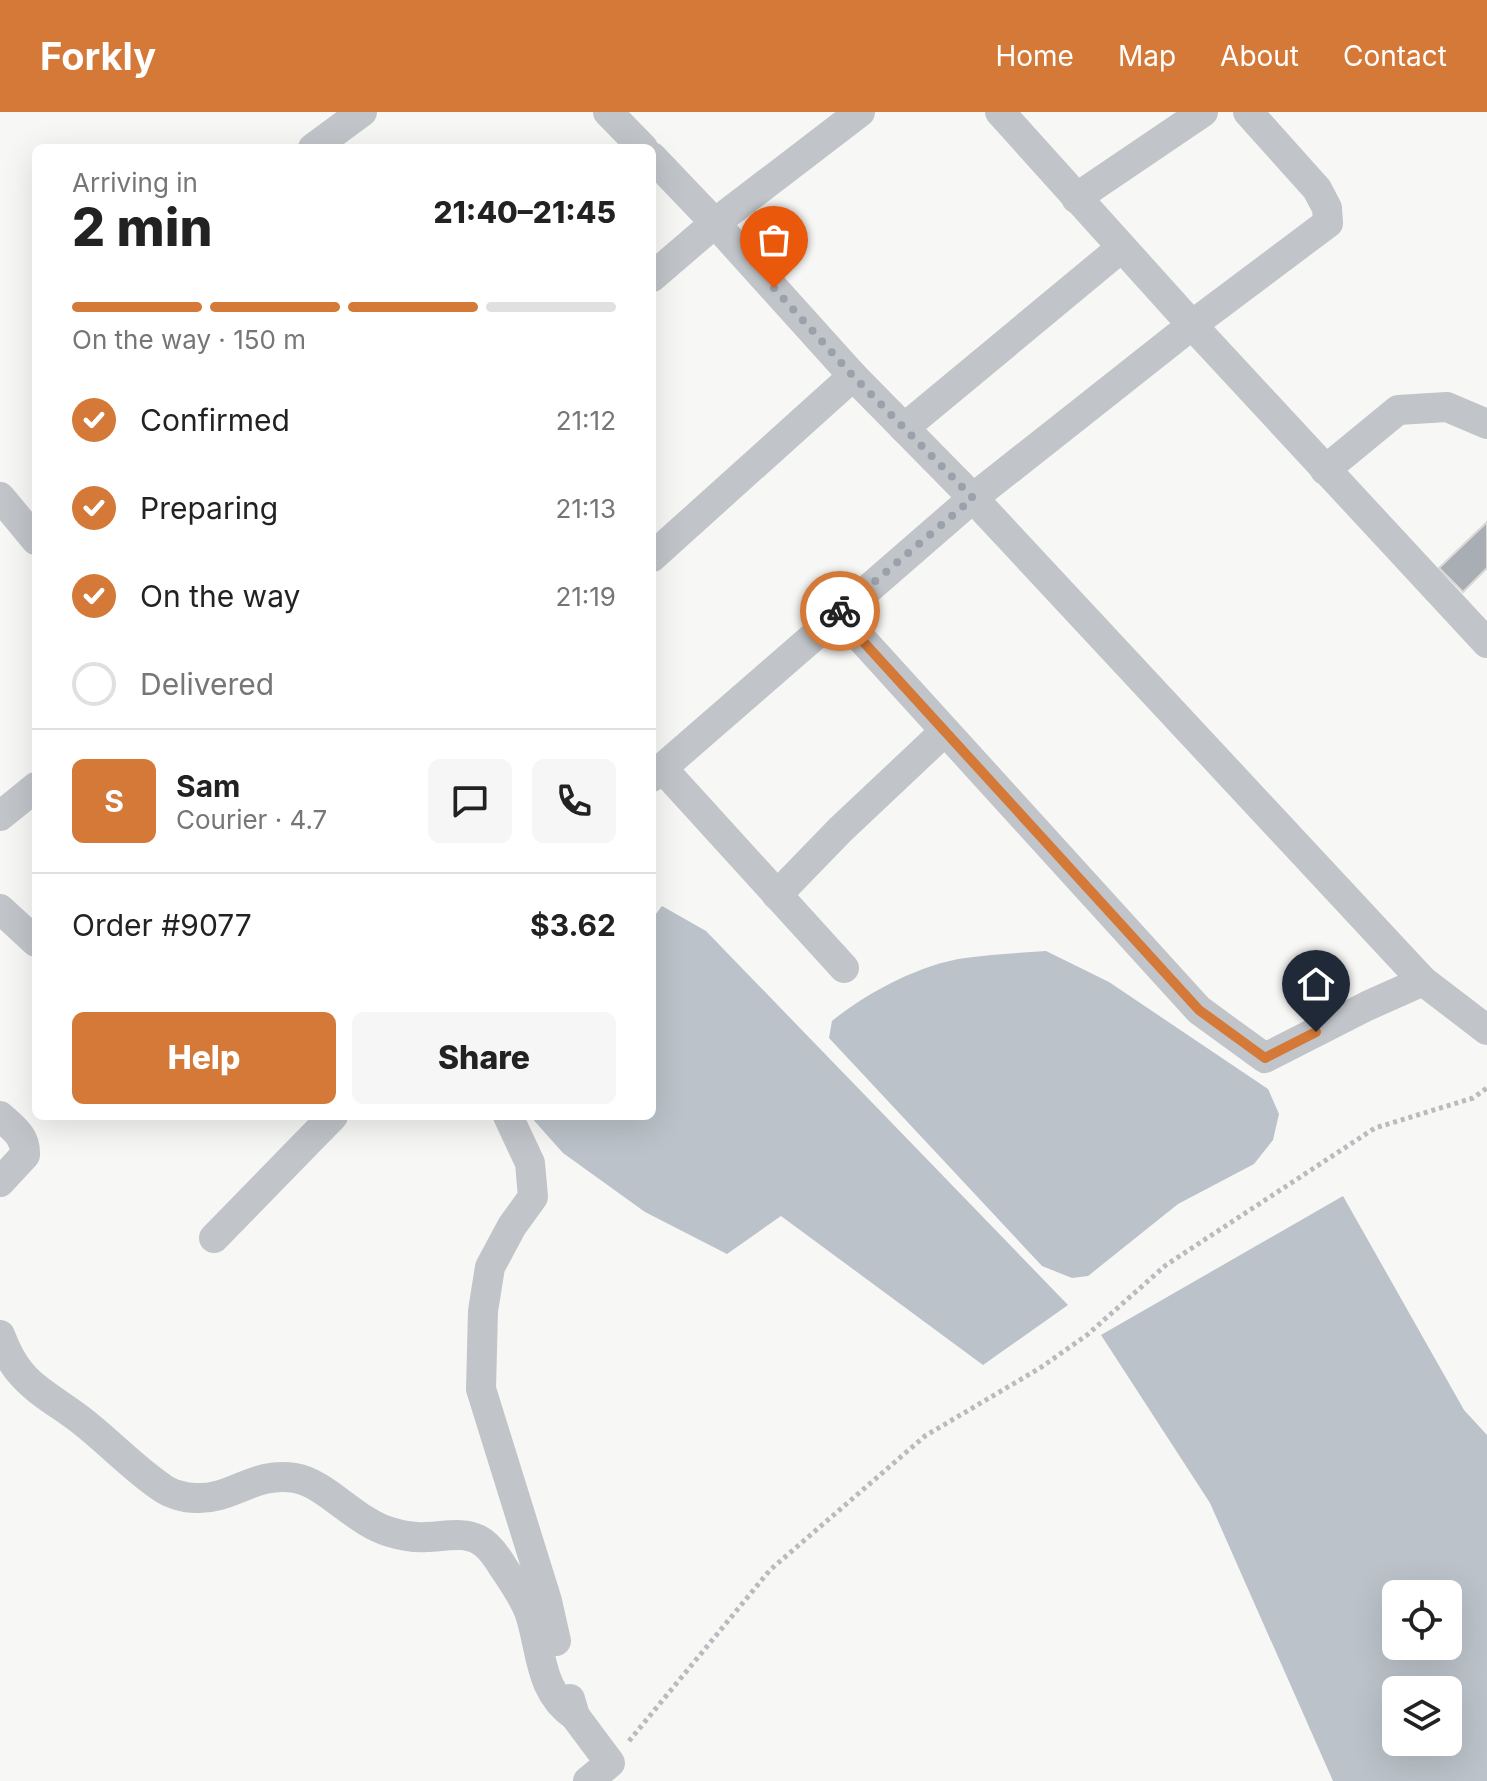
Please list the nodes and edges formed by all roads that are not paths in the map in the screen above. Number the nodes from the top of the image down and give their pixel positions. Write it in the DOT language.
graph roads {
  1 [pos="362,112"];
  2 [pos="608,112"];
  3 [pos="860,112"];
  4 [pos="1000,112"];
  5 [pos="1203,112"];
  6 [pos="1248,112"];
  7 [pos="318,144"];
  8 [pos="639,144"];
  9 [pos="656,161"];
  10 [pos="1076,198"];
  11 [pos="715,223"];
  12 [pos="1121,248"];
  13 [pos="656,274"];
  14 [pos="1192,325"];
  15 [pos="853,376"];
  16 [pos="1487,424"];
  17 [pos="904,428"];
  18 [pos="1325,470"];
  19 [pos="0,497"];
  20 [pos="973,498"];
  21 [pos="32,535"];
  22 [pos="656,553"];
  23 [pos="838,613"];
  24 [pos="1487,643"];
  25 [pos="944,732"];
  26 [pos="657,773"];
  27 [pos="32,790"];
  28 [pos="0,816"];
  29 [pos="777,895"];
  30 [pos="0,909"];
  31 [pos="32,938"];
  32 [pos="844,968"];
  33 [pos="1423,981"];
  34 [pos="1487,1030"];
  35 [pos="0,1116"];
  36 [pos="329,1120"];
  37 [pos="510,1120"];
  38 [pos="0,1182"];
  39 [pos="214,1238"];
  40 [pos="0,1335"];
  41 [pos="575,1716"];
  42 [pos="609,1775"];
  1 -- 7 [label="street"];
  2 -- 8 [label="street"];
  3 -- 11 [label="street"];
  4 -- 10 [label="street"];
  5 -- 10 [label="street"];
  6 -- 14 [label="street"];
  9 -- 11 [label="street"];
  10 -- 12 [label="street"];
  11 -- 13 [label="street"];
  11 -- 15 [label="street"];
  12 -- 14 [label="street"];
  12 -- 17 [label="street"];
  14 -- 18 [label="street"];
  14 -- 20 [label="street"];
  15 -- 17 [label="street"];
  15 -- 22 [label="street"];
  16 -- 18 [label="street"];
  17 -- 20 [label="street"];
  18 -- 24 [label="street"];
  19 -- 21 [label="street"];
  20 -- 23 [label="street"];
  20 -- 33 [label="street"];
  23 -- 25 [label="street"];
  23 -- 26 [label="street"];
  25 -- 29 [label="street"];
  25 -- 33 [label="street"];
  26 -- 29 [label="street"];
  27 -- 28 [label="street"];
  29 -- 32 [label="street"];
  30 -- 31 [label="street"];
  33 -- 34 [label="street"];
  35 -- 38 [label="street"];
  36 -- 39 [label="street"];
  37 -- 41 [label="street"];
  40 -- 41 [label="street"];
  41 -- 42 [label="street"];
}
